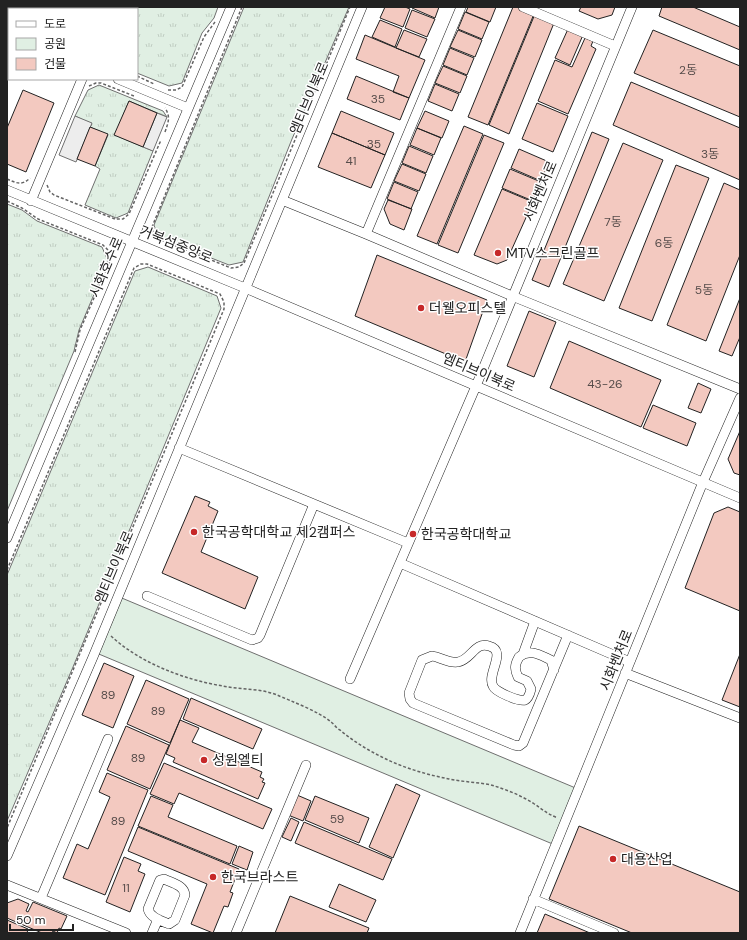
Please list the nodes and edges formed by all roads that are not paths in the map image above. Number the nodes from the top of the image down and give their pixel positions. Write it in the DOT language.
graph roads {
  1 [pos="231,7"];
  2 [pos="362,7"];
  3 [pos="461,7"];
  4 [pos="523,7"];
  5 [pos="632,7"];
  6 [pos="616,46"];
  7 [pos="82,80"];
  8 [pos="120,80"];
  9 [pos="188,108"];
  10 [pos="7,190"];
  11 [pos="31,200"];
  12 [pos="282,200"];
  13 [pos="366,234"];
  14 [pos="132,242"];
  15 [pos="245,288"];
  16 [pos="512,296"];
  17 [pos="476,386"];
  18 [pos="740,389"];
  19 [pos="740,398"];
  20 [pos="179,448"];
  21 [pos="703,482"];
  22 [pos="740,498"];
  23 [pos="314,504"];
  24 [pos="7,538"];
  25 [pos="408,543"];
  26 [pos="400,563"];
  27 [pos="147,596"];
  28 [pos="535,621"];
  29 [pos="568,635"];
  30 [pos="523,654"];
  31 [pos="630,662"];
  32 [pos="554,670"];
  33 [pos="625,673"];
  34 [pos="350,679"];
  35 [pos="740,718"];
  36 [pos="108,739"];
  37 [pos="306,765"];
  38 [pos="7,856"];
  39 [pos="7,884"];
  40 [pos="41,898"];
  41 [pos="533,899"];
  42 [pos="158,919"];
  43 [pos="126,933"];
  44 [pos="152,933"];
  45 [pos="236,933"];
  46 [pos="520,933"];
  47 [pos="614,933"];
  1 -- 9 [label="street, 시화호수로"];
  2 -- 12 [label="street, 엠티브이북로"];
  3 -- 13 [label="street"];
  4 -- 6 [label="street"];
  5 -- 6 [label="street, 시화벤처로"];
  6 -- 16 [label="street, 시화벤처로"];
  7 -- 11 [label="street"];
  8 -- 9 [label="street"];
  9 -- 14 [label="street, 시화호수로"];
  10 -- 11 [label="street, 거북섬중앙로"];
  11 -- 14 [label="street, 거북섬중앙로"];
  12 -- 13 [label="street"];
  12 -- 15 [label="street, 엠티브이북로"];
  13 -- 16 [label="street"];
  14 -- 15 [label="street, 거북섬중앙로"];
  14 -- 24 [label="street, 시화호수로"];
  15 -- 17 [label="street, 엠티브이북로"];
  15 -- 20 [label="street, 엠티브이북로"];
  16 -- 17 [label="street, 시화벤처로"];
  16 -- 18 [label="street"];
  17 -- 21 [label="street, 엠티브이북로"];
  17 -- 25 [label="street, 시화벤처로"];
  19 -- 21 [label="street, 시화벤처로"];
  20 -- 23 [label="street"];
  20 -- 38 [label="street, 엠티브이북로"];
  21 -- 22 [label="street, 엠티브이북로"];
  21 -- 31 [label="street, 시화벤처로"];
  23 -- 25 [label="street"];
  23 -- 27 [label="street"];
  25 -- 26 [label="street, 시화벤처로"];
  26 -- 28 [label="street"];
  26 -- 34 [label="street, 시화벤처로"];
  28 -- 29 [label="street"];
  28 -- 30 [label="street"];
  29 -- 31 [label="street"];
  29 -- 32 [label="street"];
  30 -- 32 [label="street"];
  30 -- 32 [label="street"];
  31 -- 33 [label="street, 시화벤처로"];
  33 -- 35 [label="street"];
  33 -- 41 [label="street, 시화벤처로"];
  36 -- 40 [label="street"];
  37 -- 45 [label="street"];
  39 -- 40 [label="street"];
  40 -- 43 [label="street"];
  41 -- 46 [label="street, 시화벤처로"];
  41 -- 47 [label="street"];
  42 -- 42 [label="street"];
  42 -- 44 [label="street"];
}
